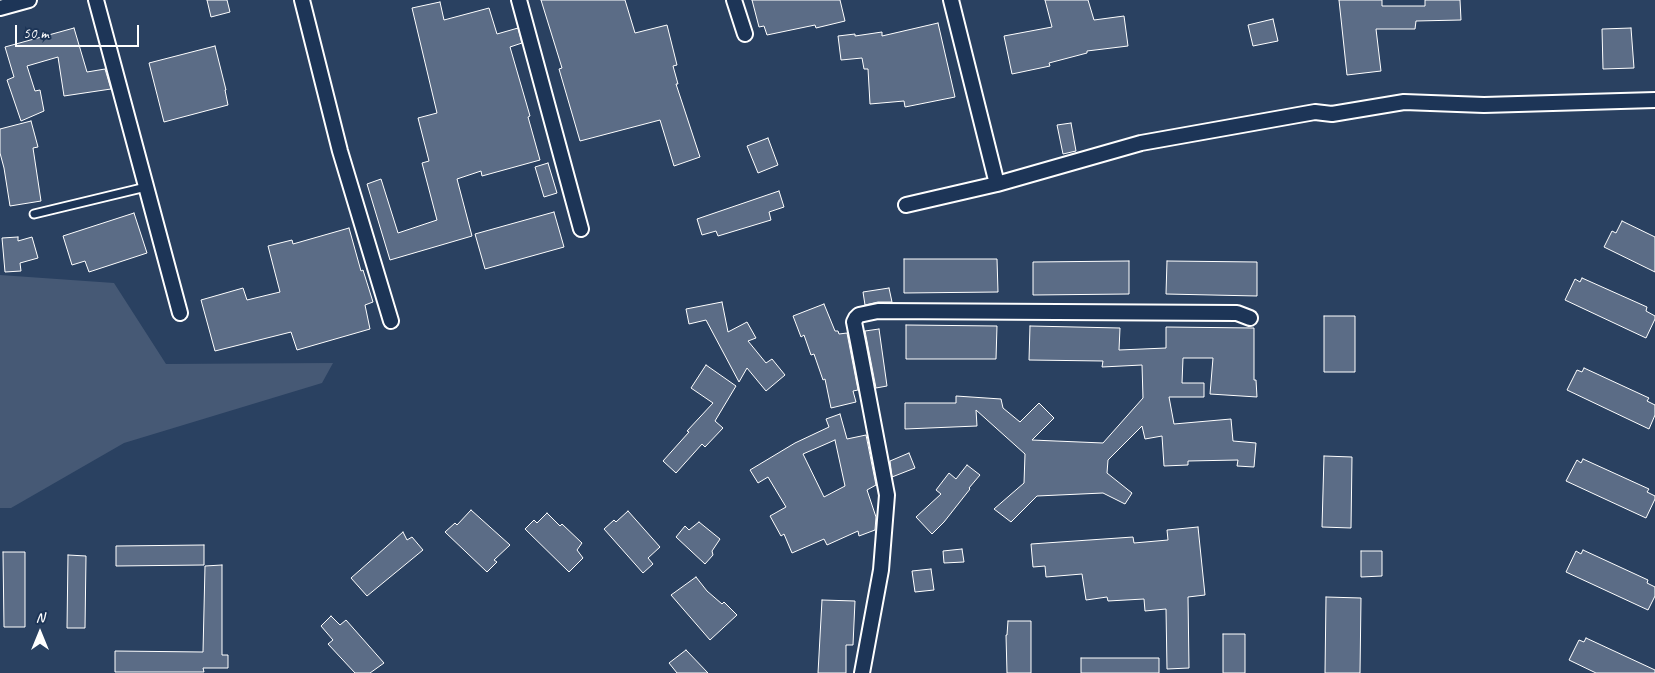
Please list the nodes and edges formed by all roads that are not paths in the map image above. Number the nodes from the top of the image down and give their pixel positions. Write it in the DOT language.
graph roads {
  1 [pos="29,0"];
  2 [pos="96,0"];
  3 [pos="302,0"];
  4 [pos="519,0"];
  5 [pos="734,0"];
  6 [pos="951,0"];
  7 [pos="0,8"];
  8 [pos="745,34"];
  9 [pos="1655,100"];
  10 [pos="997,184"];
  11 [pos="146,187"];
  12 [pos="906,205"];
  13 [pos="34,214"];
  14 [pos="581,229"];
  15 [pos="180,313"];
  16 [pos="1250,318"];
  17 [pos="392,321"];
  18 [pos="862,673"];
  1 -- 7 [label="street"];
  2 -- 11 [label="street"];
  3 -- 17 [label="street"];
  4 -- 14 [label="street"];
  5 -- 8 [label="street"];
  6 -- 10 [label="street"];
  9 -- 10 [label="street"];
  10 -- 12 [label="street"];
  11 -- 13 [label="lane"];
  11 -- 15 [label="street"];
  16 -- 18 [label="street"];
}
